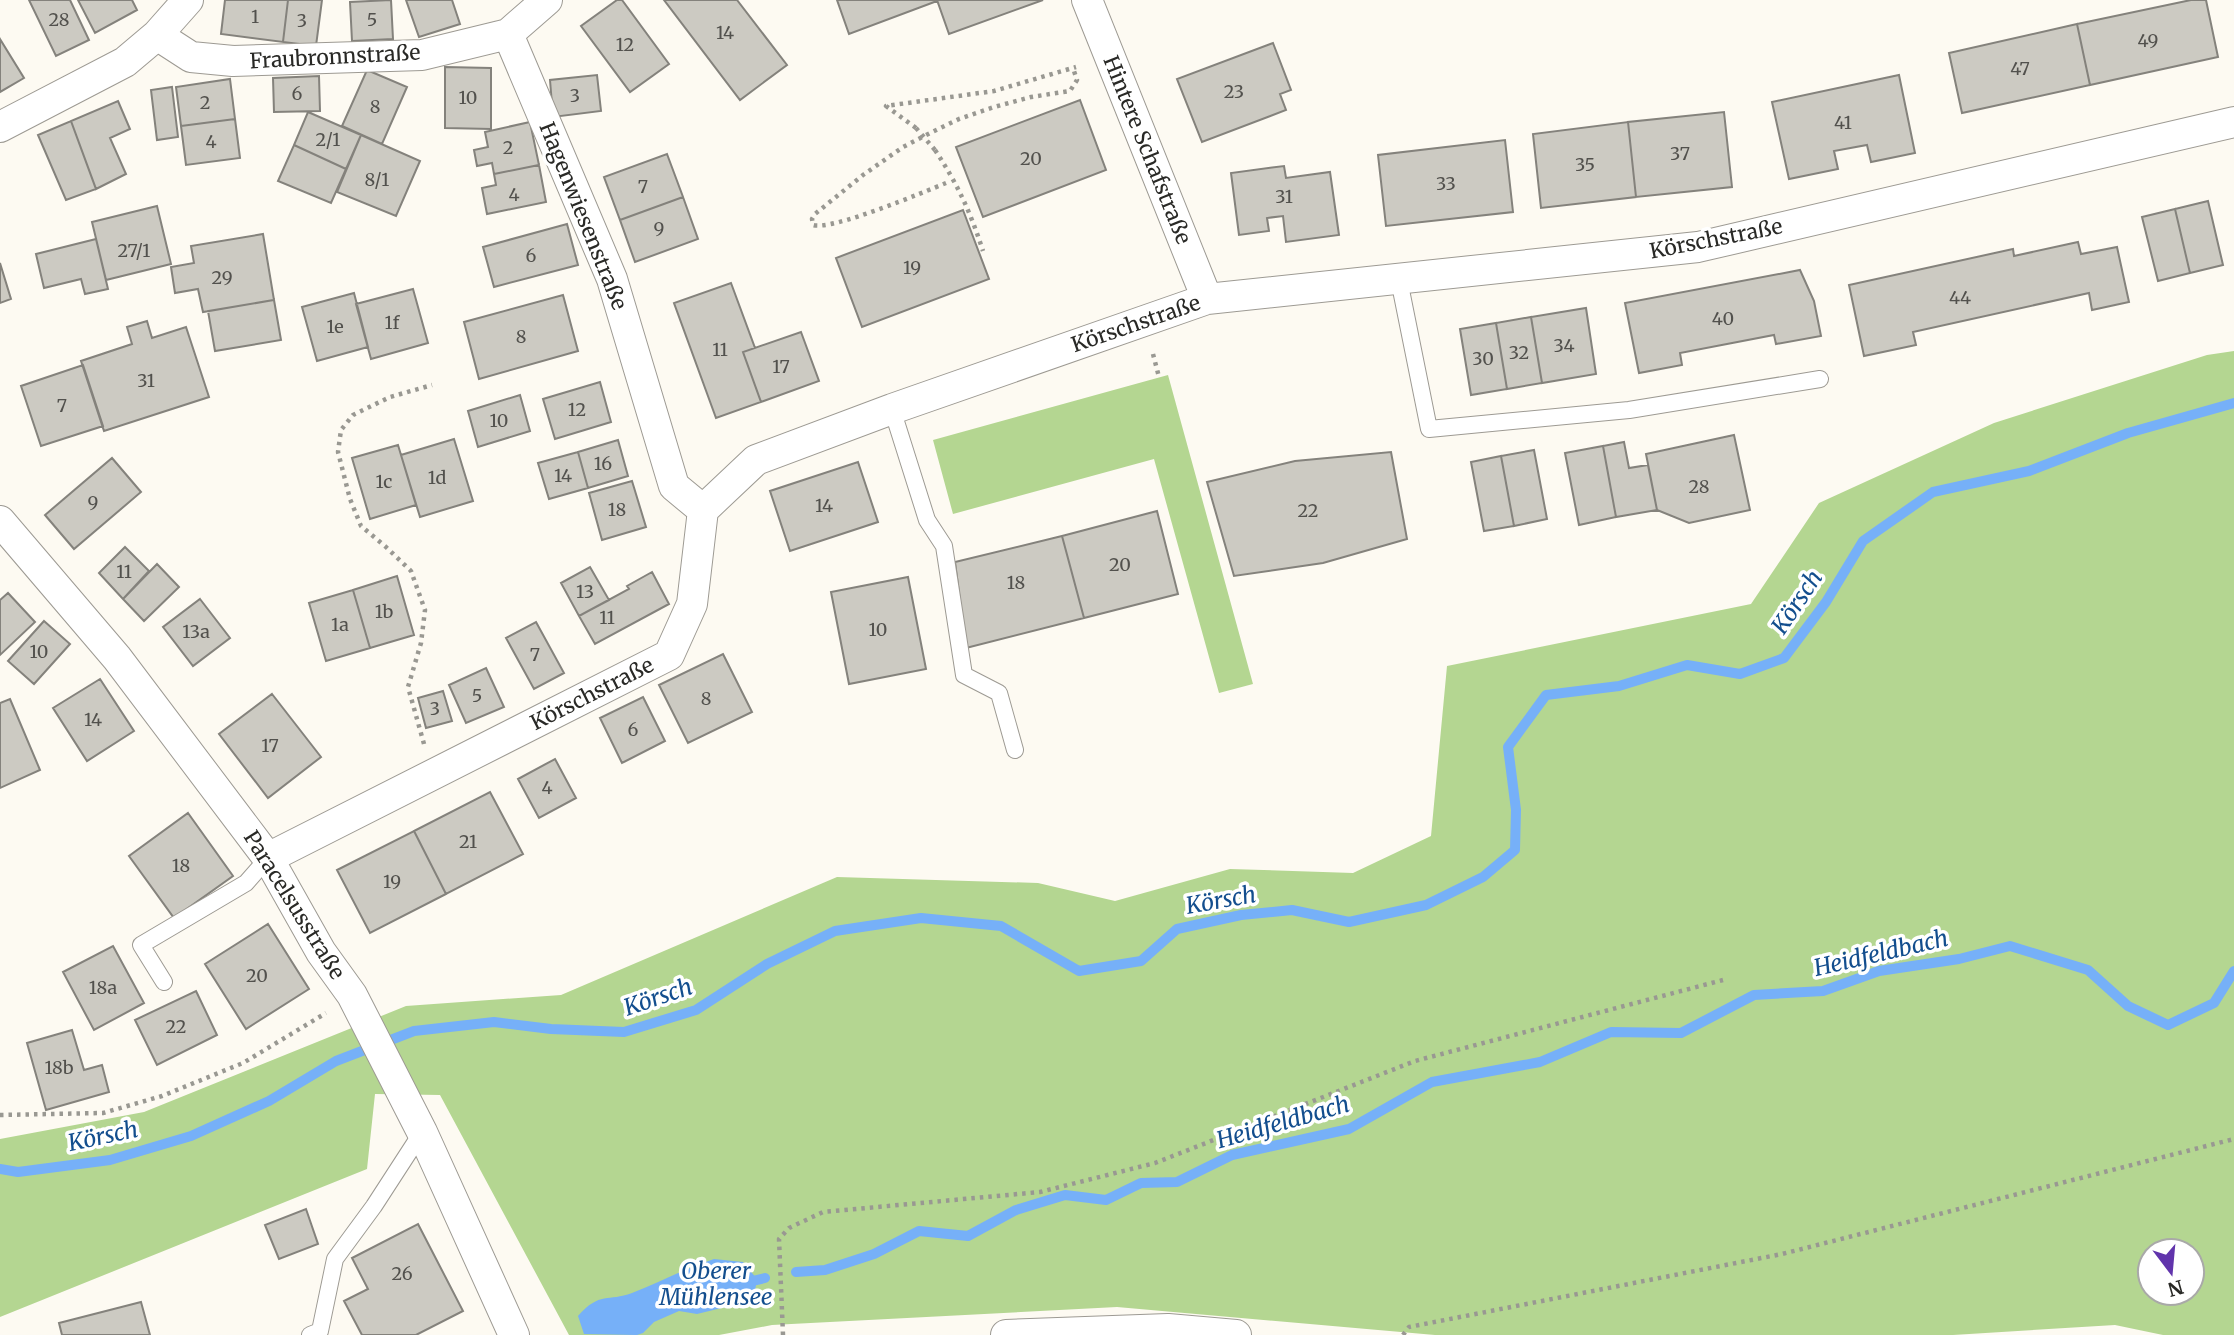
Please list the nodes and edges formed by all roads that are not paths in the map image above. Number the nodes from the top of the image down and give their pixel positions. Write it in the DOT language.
graph roads {
  1 [pos="188,0"];
  2 [pos="547,0"];
  3 [pos="1087,0"];
  4 [pos="508,34"];
  5 [pos="157,35"];
  6 [pos="2234,122"];
  7 [pos="0,127"];
  8 [pos="1399,280"];
  9 [pos="1207,299"];
  10 [pos="1820,379"];
  11 [pos="892,409"];
  12 [pos="703,510"];
  13 [pos="0,521"];
  14 [pos="1015,750"];
  15 [pos="268,858"];
  16 [pos="164,982"];
  17 [pos="422,1132"];
  18 [pos="310,1335"];
  19 [pos="514,1335"];
  20 [pos="1006,1335"];
  21 [pos="1236,1335"];
  1 -- 5 [label="street"];
  2 -- 4 [label="street, Fraubronnstraße"];
  3 -- 9 [label="street, Hintere Schafstraße"];
  4 -- 5 [label="street, Fraubronnstraße"];
  4 -- 12 [label="street, Hagenwiesenstraße"];
  5 -- 7 [label="street"];
  6 -- 8 [label="street, Körschstraße"];
  8 -- 9 [label="street, Körschstraße"];
  8 -- 10 [label="lane"];
  9 -- 11 [label="street, Körschstraße"];
  11 -- 12 [label="street, Körschstraße"];
  11 -- 14 [label="lane"];
  12 -- 15 [label="street, Körschstraße"];
  13 -- 15 [label="street, Paracelsusstraße"];
  15 -- 16 [label="lane"];
  15 -- 17 [label="street, Paracelsusstraße"];
  17 -- 18 [label="lane"];
  17 -- 19 [label="street, Paracelsusstraße"];
  20 -- 21 [label="street"];
}
